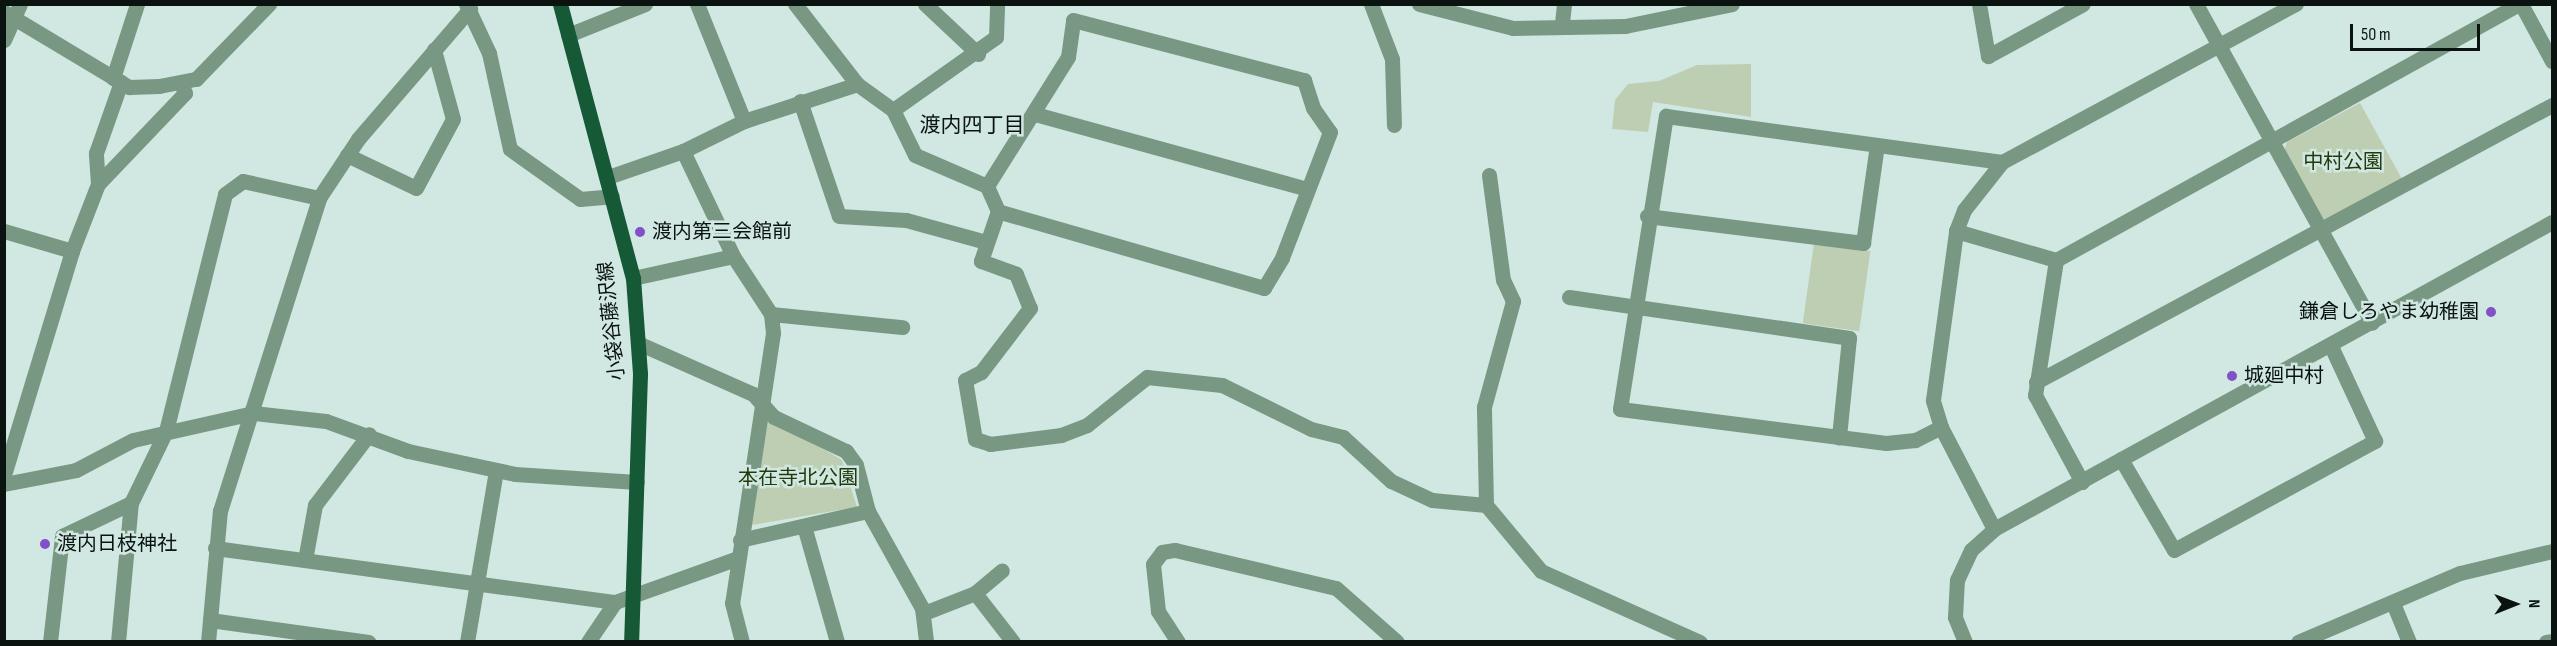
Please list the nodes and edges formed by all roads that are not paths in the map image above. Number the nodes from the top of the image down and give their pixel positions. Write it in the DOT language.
graph roads {
  1 [pos="137,4"];
  2 [pos="269,4"];
  3 [pos="560,4"];
  4 [pos="645,4"];
  5 [pos="697,4"];
  6 [pos="795,4"];
  7 [pos="925,4"];
  8 [pos="997,4"];
  9 [pos="1371,4"];
  10 [pos="1419,4"];
  11 [pos="1564,4"];
  12 [pos="1732,4"];
  13 [pos="1979,4"];
  14 [pos="2083,4"];
  15 [pos="2196,4"];
  16 [pos="2296,4"];
  17 [pos="2520,4"];
  18 [pos="468,7"];
  19 [pos="12,11"];
  20 [pos="1562,23"];
  21 [pos="568,35"];
  22 [pos="4,40"];
  23 [pos="2220,46"];
  24 [pos="434,50"];
  25 [pos="978,54"];
  26 [pos="2551,56"];
  27 [pos="117,80"];
  28 [pos="181,84"];
  29 [pos="857,84"];
  30 [pos="800,101"];
  31 [pos="2553,105"];
  32 [pos="893,110"];
  33 [pos="1035,114"];
  34 [pos="744,121"];
  35 [pos="1394,125"];
  36 [pos="2270,141"];
  37 [pos="1877,145"];
  38 [pos="683,152"];
  39 [pos="348,155"];
  40 [pos="2002,162"];
  41 [pos="1489,175"];
  42 [pos="608,177"];
  43 [pos="98,184"];
  44 [pos="987,186"];
  45 [pos="1307,189"];
  46 [pos="612,196"];
  47 [pos="319,198"];
  48 [pos="998,211"];
  49 [pos="1647,216"];
  50 [pos="2553,222"];
  51 [pos="4,231"];
  52 [pos="1956,231"];
  53 [pos="2320,231"];
  54 [pos="986,242"];
  55 [pos="72,251"];
  56 [pos="733,256"];
  57 [pos="2056,260"];
  58 [pos="633,278"];
  59 [pos="1569,297"];
  60 [pos="1635,307"];
  61 [pos="771,314"];
  62 [pos="2372,323"];
  63 [pos="902,327"];
  64 [pos="638,344"];
  65 [pos="2331,346"];
  66 [pos="2036,382"];
  67 [pos="761,405"];
  68 [pos="254,413"];
  69 [pos="1941,427"];
  70 [pos="166,431"];
  71 [pos="369,434"];
  72 [pos="1839,437"];
  73 [pos="2121,459"];
  74 [pos="496,471"];
  75 [pos="4,475"];
  76 [pos="637,482"];
  77 [pos="2082,482"];
  78 [pos="4,484"];
  79 [pos="131,503"];
  80 [pos="1486,505"];
  81 [pos="868,511"];
  82 [pos="804,526"];
  83 [pos="1994,529"];
  84 [pos="740,540"];
  85 [pos="215,548"];
  86 [pos="2553,551"];
  87 [pos="738,558"];
  88 [pos="305,560"];
  89 [pos="1002,570"];
  90 [pos="477,586"];
  91 [pos="975,593"];
  92 [pos="630,598"];
  93 [pos="615,602"];
  94 [pos="2393,603"];
  95 [pos="924,613"];
  96 [pos="210,620"];
  97 [pos="1396,641"];
  98 [pos="2553,641"];
  99 [pos="50,642"];
  100 [pos="118,642"];
  101 [pos="208,642"];
  102 [pos="368,642"];
  103 [pos="467,642"];
  104 [pos="588,642"];
  105 [pos="631,642"];
  106 [pos="742,642"];
  107 [pos="837,642"];
  108 [pos="926,642"];
  109 [pos="1013,642"];
  110 [pos="1178,642"];
  111 [pos="1700,642"];
  112 [pos="1965,642"];
  113 [pos="2298,642"];
  114 [pos="2409,642"];
  115 [pos="2546,642"];
  1 -- 27 [label="street"];
  2 -- 28 [label="street"];
  3 -- 21 [label="main road, 小袋谷藤沢線"];
  4 -- 21 [label="street"];
  5 -- 34 [label="street"];
  6 -- 29 [label="street"];
  7 -- 25 [label="street"];
  8 -- 25 [label="street"];
  9 -- 35 [label="street"];
  10 -- 20 [label="street"];
  11 -- 20 [label="street"];
  12 -- 20 [label="street"];
  13 -- 14 [label="street"];
  15 -- 23 [label="street"];
  16 -- 23 [label="street"];
  17 -- 26 [label="street"];
  17 -- 36 [label="street"];
  18 -- 24 [label="street"];
  18 -- 46 [label="street"];
  19 -- 22 [label="street"];
  19 -- 27 [label="street"];
  21 -- 42 [label="main road, 小袋谷藤沢線"];
  23 -- 36 [label="street"];
  23 -- 40 [label="street"];
  24 -- 39 [label="street"];
  24 -- 39 [label="street"];
  25 -- 32 [label="street"];
  27 -- 28 [label="street"];
  27 -- 43 [label="street"];
  28 -- 43 [label="street"];
  29 -- 30 [label="street"];
  29 -- 32 [label="street"];
  30 -- 34 [label="street"];
  30 -- 54 [label="street"];
  31 -- 53 [label="street"];
  32 -- 44 [label="street"];
  33 -- 44 [label="street"];
  33 -- 45 [label="street"];
  33 -- 45 [label="street"];
  34 -- 38 [label="street"];
  36 -- 53 [label="street"];
  36 -- 57 [label="street"];
  37 -- 40 [label="street"];
  37 -- 49 [label="street"];
  37 -- 49 [label="street"];
  38 -- 42 [label="street"];
  38 -- 56 [label="street"];
  39 -- 47 [label="street"];
  40 -- 52 [label="street"];
  41 -- 80 [label="street"];
  42 -- 46 [label="main road, 小袋谷藤沢線"];
  43 -- 55 [label="street"];
  44 -- 48 [label="street"];
  45 -- 48 [label="street"];
  46 -- 58 [label="main road, 小袋谷藤沢線"];
  47 -- 68 [label="street"];
  47 -- 70 [label="street"];
  48 -- 54 [label="street"];
  49 -- 60 [label="street"];
  50 -- 62 [label="street"];
  51 -- 55 [label="street"];
  52 -- 57 [label="street"];
  52 -- 69 [label="street"];
  53 -- 62 [label="street"];
  53 -- 66 [label="street"];
  54 -- 80 [label="street"];
  55 -- 75 [label="street"];
  56 -- 58 [label="street"];
  56 -- 61 [label="street"];
  57 -- 66 [label="street"];
  58 -- 64 [label="main road, 小袋谷藤沢線"];
  59 -- 60 [label="street"];
  60 -- 72 [label="street"];
  60 -- 72 [label="street"];
  61 -- 63 [label="street"];
  61 -- 67 [label="street"];
  62 -- 65 [label="street"];
  64 -- 67 [label="street"];
  64 -- 76 [label="main road, 小袋谷藤沢線"];
  65 -- 73 [label="street"];
  65 -- 73 [label="street"];
  66 -- 77 [label="street"];
  67 -- 81 [label="street"];
  67 -- 84 [label="street"];
  68 -- 70 [label="street"];
  68 -- 71 [label="street"];
  68 -- 85 [label="street"];
  69 -- 72 [label="street"];
  69 -- 83 [label="street"];
  70 -- 78 [label="street"];
  70 -- 79 [label="street"];
  71 -- 74 [label="street"];
  71 -- 88 [label="street"];
  73 -- 77 [label="street"];
  74 -- 76 [label="street"];
  74 -- 90 [label="street"];
  76 -- 92 [label="main road, 小袋谷藤沢線"];
  77 -- 83 [label="street"];
  79 -- 99 [label="street"];
  79 -- 100 [label="street"];
  80 -- 111 [label="street"];
  81 -- 82 [label="street"];
  81 -- 95 [label="street"];
  82 -- 84 [label="street"];
  82 -- 107 [label="street"];
  83 -- 112 [label="street"];
  84 -- 87 [label="street"];
  85 -- 88 [label="street"];
  85 -- 96 [label="street"];
  86 -- 94 [label="street"];
  87 -- 92 [label="street"];
  87 -- 106 [label="street"];
  88 -- 90 [label="street"];
  89 -- 91 [label="street"];
  90 -- 93 [label="street"];
  90 -- 103 [label="street"];
  91 -- 95 [label="street"];
  91 -- 109 [label="street"];
  92 -- 93 [label="street"];
  92 -- 105 [label="main road, 小袋谷藤沢線"];
  93 -- 104 [label="street"];
  94 -- 113 [label="street"];
  94 -- 114 [label="street"];
  95 -- 108 [label="street"];
  96 -- 101 [label="street"];
  96 -- 102 [label="street"];
  97 -- 110 [label="street"];
  98 -- 115 [label="street"];
}
